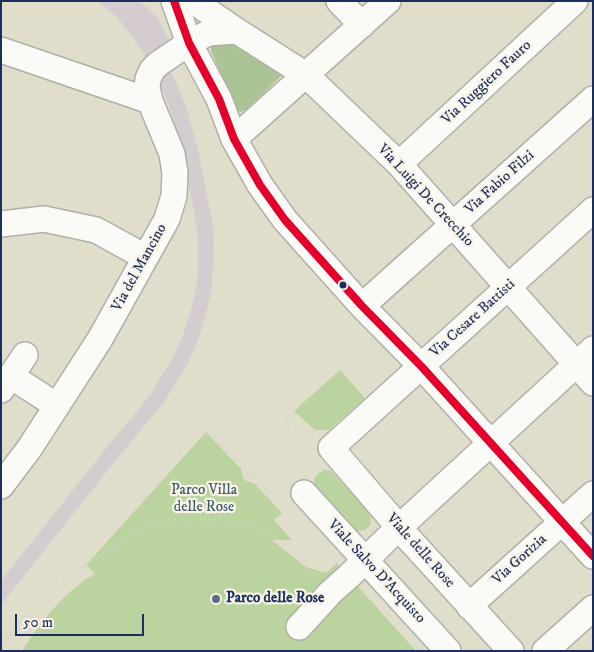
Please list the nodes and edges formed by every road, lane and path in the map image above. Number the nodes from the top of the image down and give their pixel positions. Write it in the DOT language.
graph roads {
  1 [pos="174,1"];
  2 [pos="193,1"];
  3 [pos="338,1"];
  4 [pos="388,1"];
  5 [pos="575,1"];
  6 [pos="362,25"];
  7 [pos="237,31"];
  8 [pos="189,43"];
  9 [pos="1,50"];
  10 [pos="306,74"];
  11 [pos="150,101"];
  12 [pos="591,105"];
  13 [pos="234,139"];
  14 [pos="398,164"];
  15 [pos="593,210"];
  16 [pos="1,224"];
  17 [pos="453,225"];
  18 [pos="145,257"];
  19 [pos="508,287"];
  20 [pos="362,306"];
  21 [pos="26,355"];
  22 [pos="585,357"];
  23 [pos="421,366"];
  24 [pos="593,382"];
  25 [pos="6,383"];
  26 [pos="57,406"];
  27 [pos="203,424"];
  28 [pos="490,444"];
  29 [pos="331,448"];
  30 [pos="164,461"];
  31 [pos="1,486"];
  32 [pos="304,493"];
  33 [pos="593,494"];
  34 [pos="268,498"];
  35 [pos="562,522"];
  36 [pos="399,527"];
  37 [pos="593,556"];
  38 [pos="357,568"];
  39 [pos="330,593"];
  40 [pos="469,606"];
  41 [pos="593,608"];
  42 [pos="299,628"];
  43 [pos="1,647"];
  44 [pos="448,651"];
  45 [pos="511,651"];
  46 [pos="545,651"];
  1 -- 8 [label="street"];
  2 -- 7 [label="street, Via Luigi De Crecchio"];
  3 -- 6 [label="street"];
  4 -- 6 [label="street"];
  5 -- 14 [label="street, Via Ruggiero Fauro"];
  6 -- 10 [label="street"];
  7 -- 8 [label="street"];
  7 -- 10 [label="street, Via Luigi De Crecchio"];
  8 -- 11 [label="street, Via del Mancino"];
  8 -- 13 [label="street"];
  9 -- 11 [label="street"];
  10 -- 13 [label="street"];
  10 -- 14 [label="street, Via Luigi De Crecchio"];
  11 -- 18 [label="street, Via del Mancino"];
  12 -- 17 [label="street, Via Fabio Filzi"];
  13 -- 20 [label="street"];
  14 -- 17 [label="street, Via Luigi De Crecchio"];
  15 -- 19 [label="street, Via Cesare Battisti"];
  16 -- 18 [label="street"];
  17 -- 19 [label="street, Via Luigi De Crecchio"];
  17 -- 20 [label="street, Via Fabio Filzi"];
  18 -- 26 [label="street, Via del Mancino"];
  19 -- 22 [label="street, Via Luigi De Crecchio"];
  19 -- 23 [label="street, Via Cesare Battisti"];
  20 -- 23 [label="street"];
  21 -- 25 [label="street"];
  22 -- 24 [label="street, Via Luigi De Crecchio"];
  22 -- 28 [label="street"];
  23 -- 28 [label="street"];
  23 -- 29 [label="street, Via Cesare Battisti"];
  25 -- 26 [label="street"];
  26 -- 31 [label="street, Via del Mancino"];
  27 -- 29 [label="path"];
  27 -- 30 [label="path"];
  27 -- 34 [label="path"];
  28 -- 35 [label="street"];
  28 -- 36 [label="street"];
  29 -- 36 [label="street, Viale delle Rose"];
  32 -- 38 [label="street, Viale Salvo D'Acquisto"];
  33 -- 35 [label="street, Via Gorizia"];
  35 -- 37 [label="street"];
  35 -- 40 [label="street, Via Gorizia"];
  36 -- 38 [label="street"];
  36 -- 40 [label="street, Viale delle Rose"];
  38 -- 39 [label="street"];
  38 -- 44 [label="street, Viale Salvo D'Acquisto"];
  39 -- 42 [label="street"];
  39 -- 43 [label="path"];
  40 -- 45 [label="street, Viale delle Rose"];
  41 -- 46 [label="street"];
}
